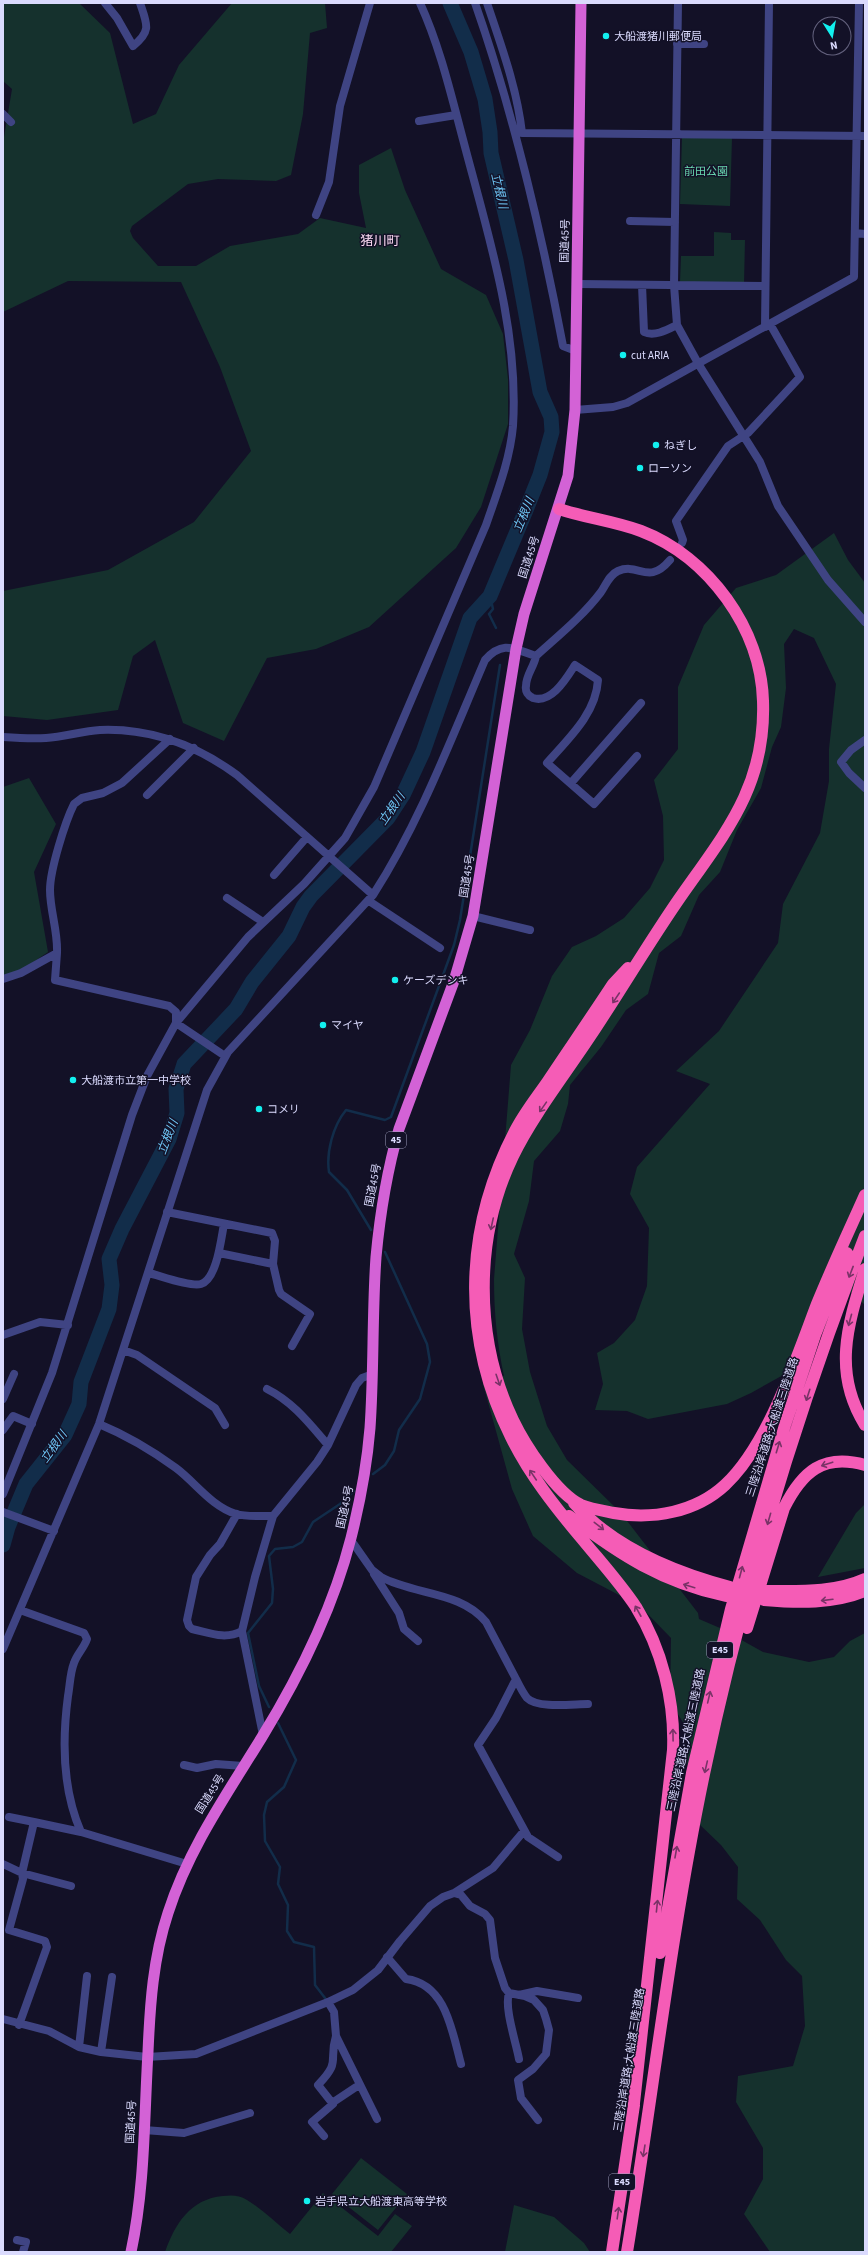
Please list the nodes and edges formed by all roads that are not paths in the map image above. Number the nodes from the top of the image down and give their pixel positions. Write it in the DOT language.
graph roads {
  1 [pos="105,3"];
  2 [pos="140,3"];
  3 [pos="370,3"];
  4 [pos="420,3"];
  5 [pos="475,3"];
  6 [pos="487,3"];
  7 [pos="581,3"];
  8 [pos="678,3"];
  9 [pos="769,3"];
  10 [pos="859,3"];
  11 [pos="677,44"];
  12 [pos="704,44"];
  13 [pos="3,114"];
  14 [pos="456,115"];
  15 [pos="419,121"];
  16 [pos="11,122"];
  17 [pos="579,133"];
  18 [pos="675,134"];
  19 [pos="767,135"];
  20 [pos="861,136"];
  21 [pos="316,215"];
  22 [pos="630,221"];
  23 [pos="675,222"];
  24 [pos="855,233"];
  25 [pos="865,234"];
  26 [pos="577,284"];
  27 [pos="642,285"];
  28 [pos="674,285"];
  29 [pos="765,286"];
  30 [pos="677,325"];
  31 [pos="768,325"];
  32 [pos="576,351"];
  33 [pos="699,365"];
  34 [pos="575,410"];
  35 [pos="744,436"];
  36 [pos="559,509"];
  37 [pos="682,543"];
  38 [pos="670,560"];
  39 [pos="865,622"];
  40 [pos="516,649"];
  41 [pos="536,656"];
  42 [pos="641,703"];
  43 [pos="3,737"];
  44 [pos="170,739"];
  45 [pos="865,740"];
  46 [pos="194,748"];
  47 [pos="637,756"];
  48 [pos="571,783"];
  49 [pos="865,788"];
  50 [pos="147,795"];
  51 [pos="307,837"];
  52 [pos="331,859"];
  53 [pos="274,875"];
  54 [pos="227,898"];
  55 [pos="371,898"];
  56 [pos="473,916"];
  57 [pos="263,922"];
  58 [pos="530,930"];
  59 [pos="440,948"];
  60 [pos="642,952"];
  61 [pos="57,954"];
  62 [pos="3,979"];
  63 [pos="179,1025"];
  64 [pos="225,1056"];
  65 [pos="865,1195"];
  66 [pos="865,1204"];
  67 [pos="168,1212"];
  68 [pos="224,1224"];
  69 [pos="865,1236"];
  70 [pos="219,1253"];
  71 [pos="274,1264"];
  72 [pos="865,1269"];
  73 [pos="149,1273"];
  74 [pos="68,1324"];
  75 [pos="3,1335"];
  76 [pos="292,1346"];
  77 [pos="123,1350"];
  78 [pos="14,1374"];
  79 [pos="373,1374"];
  80 [pos="267,1389"];
  81 [pos="3,1399"];
  82 [pos="32,1424"];
  83 [pos="99,1424"];
  84 [pos="225,1425"];
  85 [pos="865,1425"];
  86 [pos="3,1430"];
  87 [pos="328,1445"];
  88 [pos="865,1465"];
  89 [pos="562,1489"];
  90 [pos="3,1494"];
  91 [pos="549,1498"];
  92 [pos="3,1512"];
  93 [pos="237,1514"];
  94 [pos="273,1516"];
  95 [pos="54,1531"];
  96 [pos="351,1540"];
  97 [pos="372,1570"];
  98 [pos="865,1579"];
  99 [pos="865,1591"];
  100 [pos="20,1610"];
  101 [pos="242,1631"];
  102 [pos="418,1641"];
  103 [pos="3,1648"];
  104 [pos="516,1679"];
  105 [pos="588,1704"];
  106 [pos="719,1706"];
  107 [pos="263,1735"];
  108 [pos="184,1765"];
  109 [pos="243,1766"];
  110 [pos="9,1817"];
  111 [pos="34,1822"];
  112 [pos="524,1831"];
  113 [pos="81,1832"];
  114 [pos="558,1857"];
  115 [pos="3,1864"];
  116 [pos="187,1864"];
  117 [pos="22,1873"];
  118 [pos="71,1886"];
  119 [pos="454,1894"];
  120 [pos="387,1957"];
  121 [pos="87,1976"];
  122 [pos="112,1977"];
  123 [pos="509,1993"];
  124 [pos="519,1995"];
  125 [pos="578,1998"];
  126 [pos="328,2002"];
  127 [pos="3,2019"];
  128 [pos="19,2025"];
  129 [pos="336,2036"];
  130 [pos="79,2047"];
  131 [pos="101,2052"];
  132 [pos="147,2057"];
  133 [pos="519,2059"];
  134 [pos="461,2064"];
  135 [pos="360,2085"];
  136 [pos="332,2103"];
  137 [pos="633,2112"];
  138 [pos="250,2113"];
  139 [pos="376,2119"];
  140 [pos="538,2120"];
  141 [pos="144,2130"];
  142 [pos="324,2136"];
  143 [pos="17,2240"];
  144 [pos="23,2252"];
  145 [pos="131,2252"];
  146 [pos="612,2252"];
  147 [pos="628,2252"];
  1 -- 2 [label="street"];
  3 -- 21 [label="street"];
  4 -- 14 [label="street"];
  5 -- 32 [label="street"];
  6 -- 17 [label="street"];
  7 -- 17 [label="highway, 国道45号 / 45"];
  8 -- 11 [label="street"];
  9 -- 19 [label="street"];
  10 -- 20 [label="street"];
  11 -- 12 [label="street"];
  11 -- 18 [label="street"];
  13 -- 16 [label="street"];
  14 -- 15 [label="street"];
  14 -- 52 [label="street"];
  17 -- 18 [label="street"];
  17 -- 26 [label="highway, 国道45号 / 45"];
  18 -- 19 [label="street"];
  18 -- 23 [label="street"];
  19 -- 20 [label="street"];
  19 -- 29 [label="street"];
  20 -- 24 [label="street"];
  22 -- 23 [label="street"];
  23 -- 28 [label="street"];
  24 -- 25 [label="street"];
  24 -- 31 [label="street"];
  26 -- 27 [label="street"];
  26 -- 32 [label="highway, 国道45号 / 45"];
  27 -- 28 [label="street"];
  27 -- 30 [label="street"];
  28 -- 29 [label="street"];
  28 -- 30 [label="street"];
  29 -- 31 [label="street"];
  30 -- 33 [label="street"];
  31 -- 33 [label="street"];
  31 -- 35 [label="street"];
  32 -- 34 [label="highway, 国道45号 / 45"];
  33 -- 34 [label="street"];
  33 -- 35 [label="street"];
  34 -- 36 [label="highway, 国道45号 / 45"];
  35 -- 37 [label="street"];
  35 -- 39 [label="street"];
  36 -- 40 [label="highway, 国道45号 / 45"];
  36 -- 60 [label="highway"];
  38 -- 41 [label="street"];
  40 -- 41 [label="street"];
  40 -- 55 [label="street"];
  40 -- 56 [label="highway, 国道45号 / 45"];
  41 -- 48 [label="street"];
  42 -- 48 [label="street"];
  43 -- 44 [label="street"];
  44 -- 46 [label="street"];
  44 -- 61 [label="street"];
  45 -- 49 [label="street"];
  46 -- 50 [label="street"];
  46 -- 51 [label="street"];
  47 -- 48 [label="street"];
  51 -- 52 [label="street"];
  51 -- 53 [label="street"];
  52 -- 55 [label="street"];
  52 -- 57 [label="street"];
  54 -- 57 [label="street"];
  55 -- 59 [label="street"];
  55 -- 64 [label="street"];
  56 -- 58 [label="street"];
  56 -- 79 [label="highway, 国道45号 / 45"];
  57 -- 63 [label="street"];
  60 -- 89 [label="highway, one-way"];
  91 -- 60 [label="highway, one-way"];
  61 -- 62 [label="street"];
  61 -- 63 [label="street"];
  63 -- 64 [label="street"];
  63 -- 74 [label="street"];
  64 -- 67 [label="street"];
  65 -- 89 [label="highway"];
  137 -- 66 [label="highway, 三陸沿岸道路;大船渡三陸道路 / E45, one-way"];
  67 -- 68 [label="street"];
  67 -- 73 [label="street"];
  68 -- 70 [label="street"];
  68 -- 71 [label="street"];
  69 -- 106 [label="highway, E45, one-way"];
  70 -- 71 [label="street"];
  70 -- 73 [label="street"];
  71 -- 76 [label="street"];
  72 -- 85 [label="highway, one-way"];
  73 -- 77 [label="street"];
  74 -- 75 [label="street"];
  74 -- 82 [label="street"];
  77 -- 83 [label="street"];
  77 -- 84 [label="street"];
  78 -- 81 [label="street"];
  79 -- 87 [label="street"];
  79 -- 96 [label="highway, 国道45号 / 45"];
  80 -- 87 [label="street"];
  82 -- 86 [label="street"];
  82 -- 90 [label="street"];
  83 -- 93 [label="street"];
  83 -- 95 [label="street"];
  87 -- 94 [label="street"];
  88 -- 106 [label="highway, one-way"];
  89 -- 91 [label="highway, one-way"];
  137 -- 91 [label="highway, one-way"];
  92 -- 95 [label="street"];
  93 -- 94 [label="street"];
  93 -- 101 [label="street"];
  94 -- 101 [label="street"];
  95 -- 100 [label="street"];
  96 -- 97 [label="street"];
  96 -- 107 [label="highway, 国道45号 / 45"];
  97 -- 102 [label="street"];
  97 -- 104 [label="street"];
  99 -- 98 [label="highway, one-way"];
  100 -- 103 [label="street"];
  100 -- 113 [label="street"];
  101 -- 107 [label="street"];
  104 -- 105 [label="street"];
  104 -- 112 [label="street"];
  106 -- 147 [label="highway, E45, one-way"];
  107 -- 109 [label="highway, 国道45号 / 45"];
  108 -- 109 [label="street"];
  109 -- 116 [label="highway, 国道45号 / 45"];
  110 -- 111 [label="street"];
  111 -- 113 [label="street"];
  111 -- 117 [label="street"];
  112 -- 114 [label="street"];
  112 -- 119 [label="street"];
  113 -- 116 [label="street"];
  115 -- 117 [label="street"];
  116 -- 132 [label="highway, 国道45号 / 45"];
  117 -- 118 [label="street"];
  117 -- 128 [label="street"];
  119 -- 120 [label="street"];
  119 -- 123 [label="street"];
  120 -- 126 [label="street"];
  120 -- 134 [label="street"];
  121 -- 130 [label="street"];
  122 -- 131 [label="street"];
  123 -- 124 [label="street"];
  123 -- 133 [label="street"];
  124 -- 125 [label="street"];
  124 -- 140 [label="street"];
  126 -- 129 [label="street"];
  126 -- 132 [label="street"];
  127 -- 128 [label="street"];
  128 -- 130 [label="street"];
  129 -- 135 [label="street"];
  129 -- 136 [label="street"];
  130 -- 131 [label="street"];
  131 -- 132 [label="street"];
  132 -- 141 [label="highway, 国道45号 / 45"];
  135 -- 136 [label="street"];
  135 -- 139 [label="street"];
  136 -- 142 [label="street"];
  146 -- 137 [label="highway, 三陸沿岸道路;大船渡三陸道路 / E45, one-way"];
  138 -- 141 [label="street"];
  141 -- 145 [label="highway, 国道45号 / 45"];
  143 -- 144 [label="street"];
}
